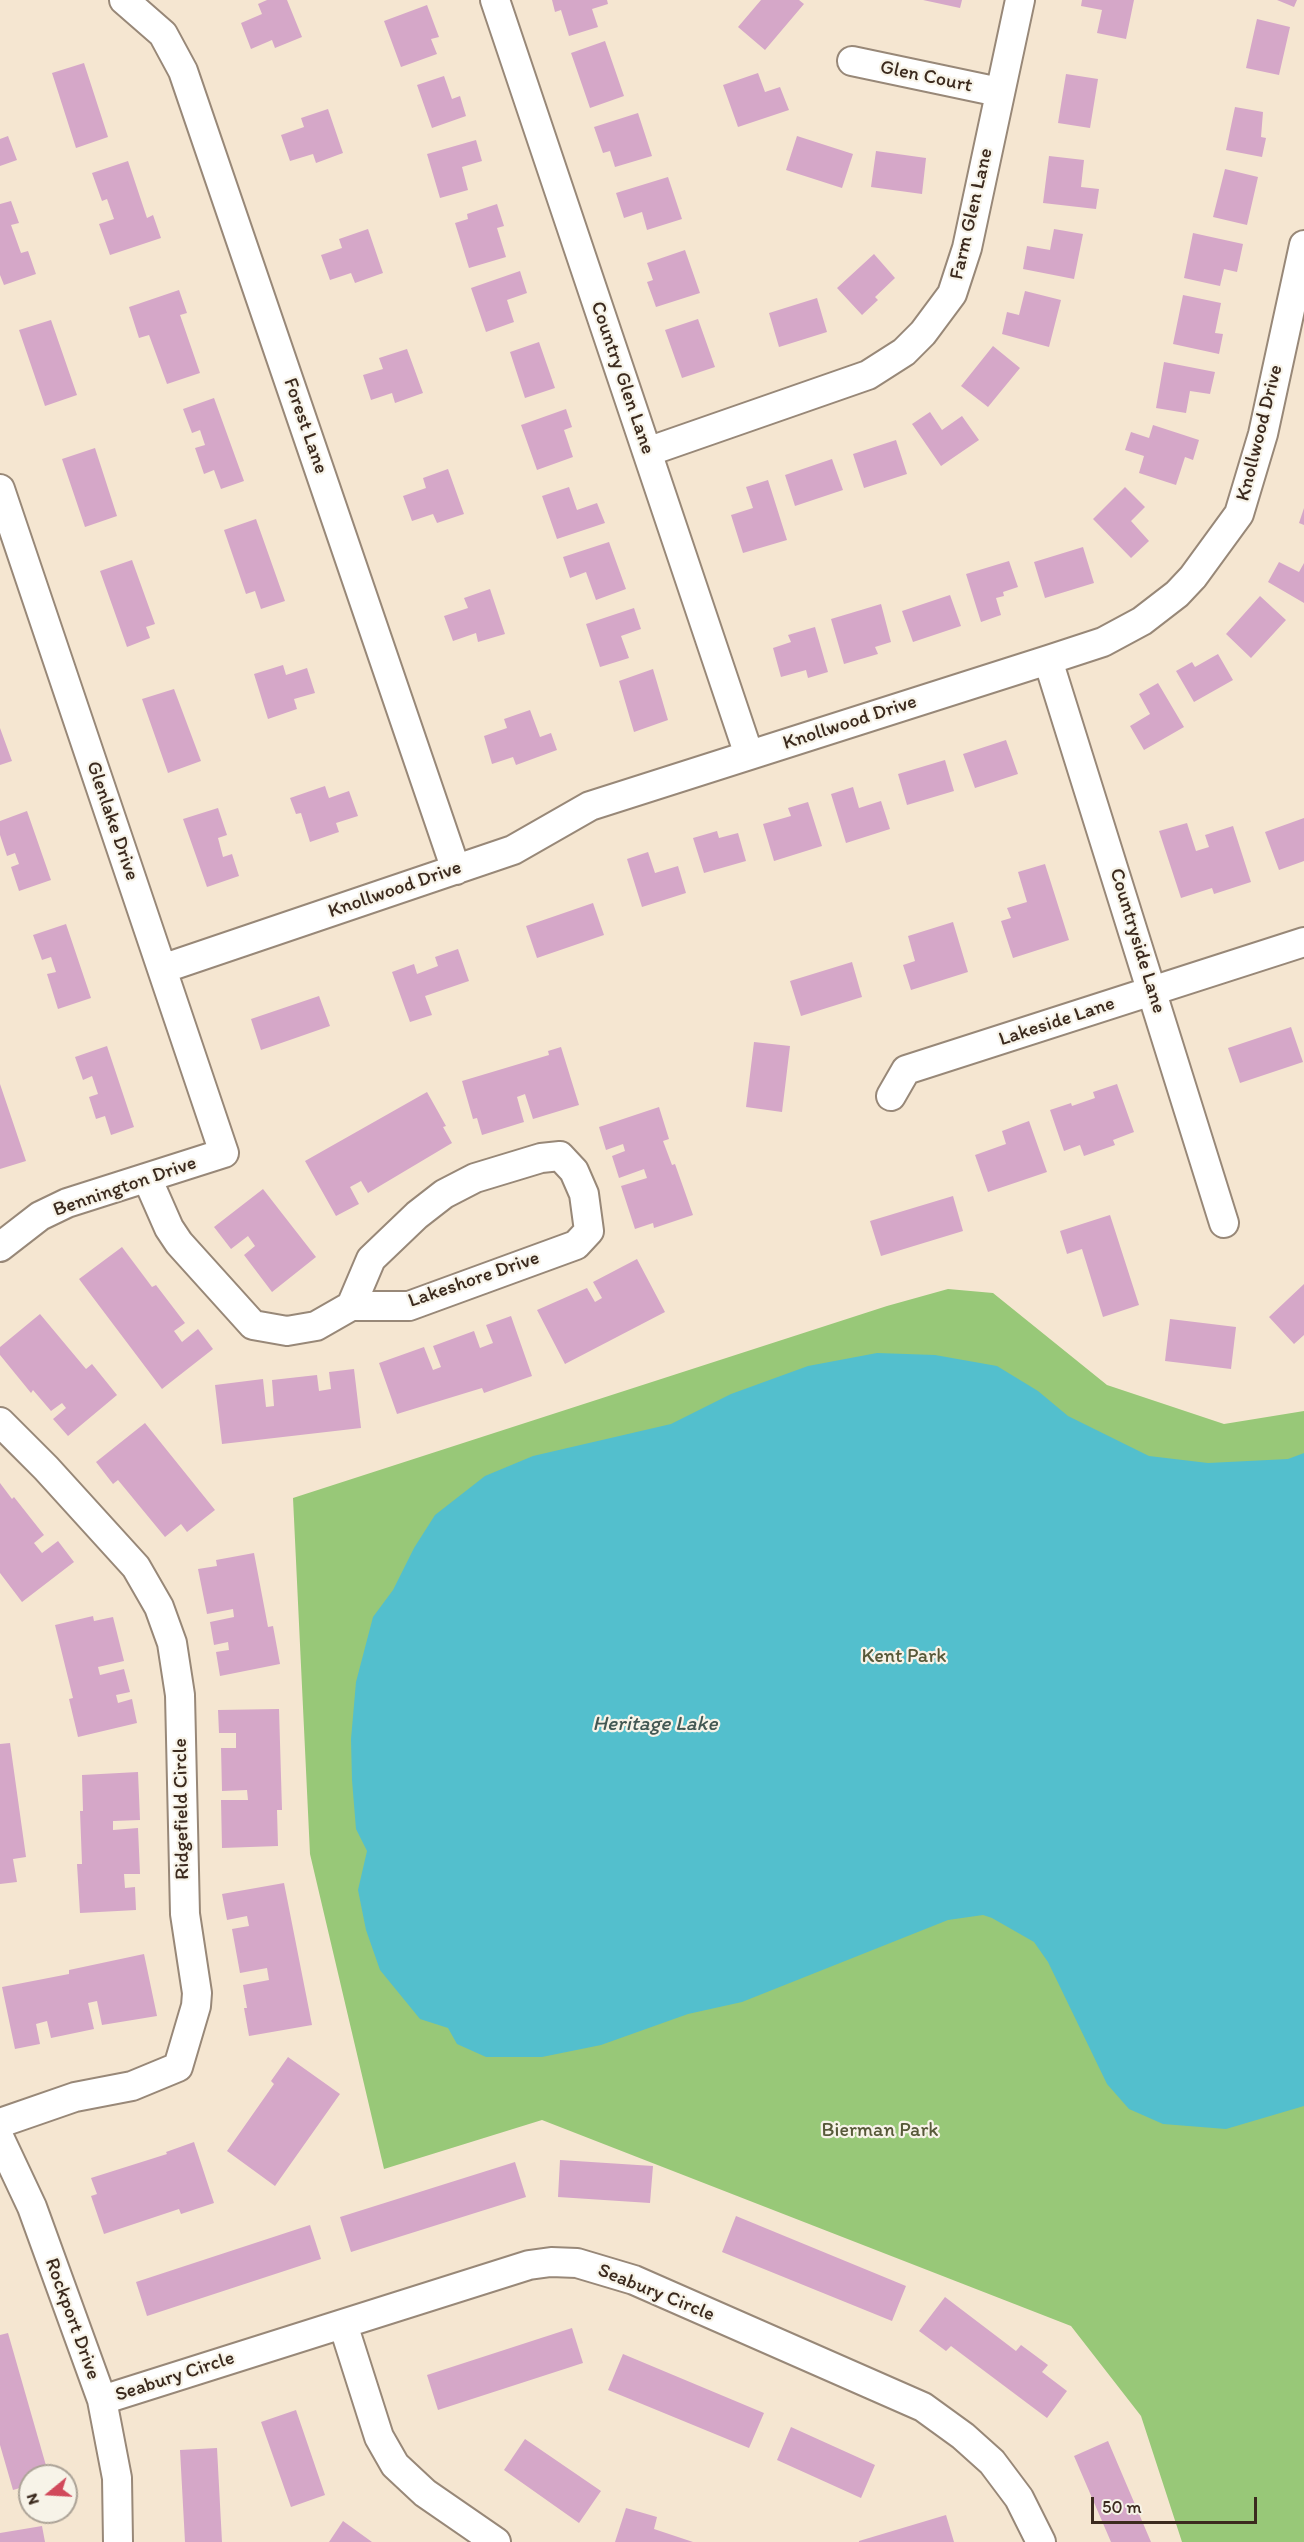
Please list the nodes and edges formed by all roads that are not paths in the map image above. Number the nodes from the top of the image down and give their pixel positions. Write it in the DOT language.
graph roads {
  1 [pos="124,0"];
  2 [pos="495,0"];
  3 [pos="1020,0"];
  4 [pos="852,61"];
  5 [pos="999,92"];
  6 [pos="1304,245"];
  7 [pos="647,452"];
  8 [pos="0,489"];
  9 [pos="1048,660"];
  10 [pos="749,755"];
  11 [pos="456,870"];
  12 [pos="1304,942"];
  13 [pos="162,969"];
  14 [pos="1152,991"];
  15 [pos="891,1096"];
  16 [pos="224,1153"];
  17 [pos="147,1178"];
  18 [pos="1224,1223"];
  19 [pos="0,1247"];
  20 [pos="351,1306"];
  21 [pos="0,1422"];
  22 [pos="0,2123"];
  23 [pos="0,2139"];
  24 [pos="343,2324"];
  25 [pos="102,2400"];
  26 [pos="118,2542"];
  27 [pos="496,2542"];
  28 [pos="1041,2542"];
  1 -- 11 [label="street, Forest Lane"];
  2 -- 7 [label="street, Country Glen Lane"];
  3 -- 5 [label="street, Farm Glen Lane"];
  4 -- 5 [label="street, Glen Court"];
  5 -- 7 [label="street, Farm Glen Lane"];
  6 -- 9 [label="street, Knollwood Drive"];
  7 -- 10 [label="street, Country Glen Lane"];
  8 -- 13 [label="street, Glenlake Drive"];
  9 -- 10 [label="street, Knollwood Drive"];
  9 -- 14 [label="street, Countryside Lane"];
  10 -- 11 [label="street, Knollwood Drive"];
  11 -- 13 [label="street, Knollwood Drive"];
  12 -- 14 [label="street, Lakeside Lane"];
  13 -- 16 [label="street, Glenlake Drive"];
  14 -- 15 [label="street, Lakeside Lane"];
  14 -- 18 [label="street, Countryside Lane"];
  16 -- 17 [label="street, Bennington Drive"];
  17 -- 19 [label="street, Bennington Drive"];
  17 -- 20 [label="street"];
  20 -- 20 [label="street, Lakeshore Drive"];
  21 -- 22 [label="street, Ridgefield Circle"];
  23 -- 25 [label="street, Rockport Drive"];
  24 -- 25 [label="street, Seabury Circle"];
  24 -- 27 [label="street"];
  24 -- 28 [label="street, Seabury Circle"];
  25 -- 26 [label="street, Rockport Drive"];
}
